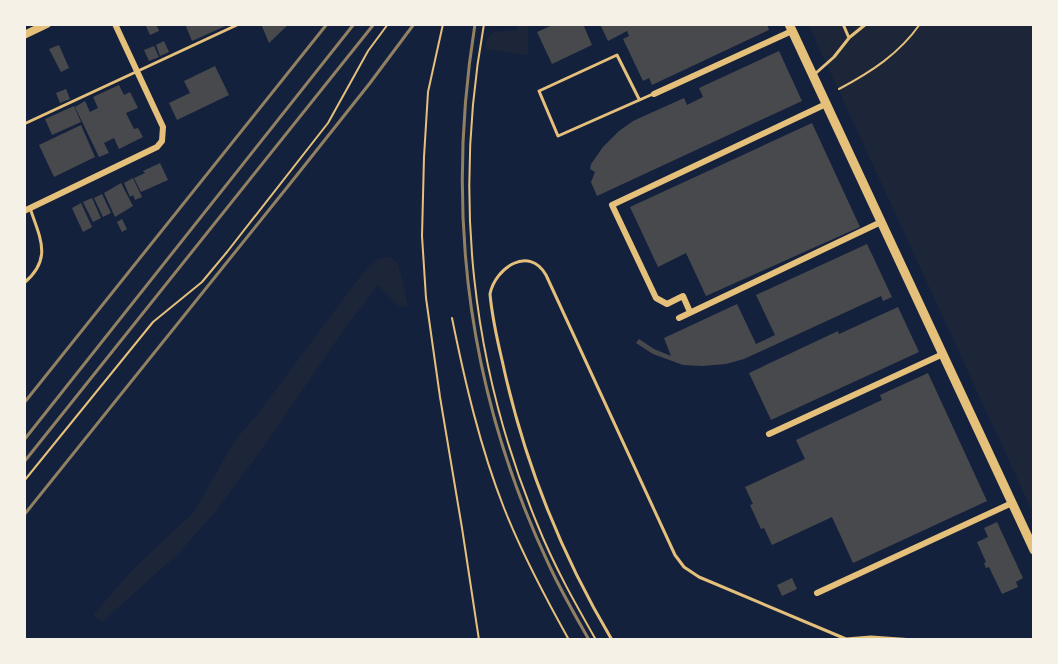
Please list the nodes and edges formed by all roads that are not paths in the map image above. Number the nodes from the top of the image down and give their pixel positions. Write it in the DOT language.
graph roads {
  1 [pos="47,24"];
  2 [pos="115,24"];
  3 [pos="239,24"];
  4 [pos="843,24"];
  5 [pos="866,24"];
  6 [pos="790,27"];
  7 [pos="24,35"];
  8 [pos="849,38"];
  9 [pos="137,71"];
  10 [pos="813,75"];
  11 [pos="654,94"];
  12 [pos="639,99"];
  13 [pos="826,104"];
  14 [pos="24,124"];
  15 [pos="27,209"];
  16 [pos="881,222"];
  17 [pos="24,283"];
  18 [pos="690,312"];
  19 [pos="679,318"];
  20 [pos="943,354"];
  21 [pos="769,434"];
  22 [pos="1012,503"];
  23 [pos="1034,550"];
  24 [pos="817,593"];
  25 [pos="612,640"];
  26 [pos="845,640"];
  27 [pos="914,640"];
  1 -- 7 [label="street"];
  2 -- 9 [label="street"];
  3 -- 9 [label="lane"];
  4 -- 8 [label="lane"];
  5 -- 8 [label="lane"];
  6 -- 10 [label="main road"];
  6 -- 11 [label="street"];
  8 -- 10 [label="lane"];
  9 -- 14 [label="lane"];
  9 -- 15 [label="street"];
  10 -- 13 [label="main road"];
  11 -- 12 [label="lane"];
  12 -- 12 [label="lane"];
  13 -- 16 [label="main road"];
  13 -- 18 [label="street"];
  15 -- 17 [label="lane"];
  16 -- 18 [label="street"];
  16 -- 20 [label="main road"];
  18 -- 19 [label="street"];
  20 -- 21 [label="street"];
  20 -- 22 [label="main road"];
  22 -- 23 [label="main road"];
  22 -- 24 [label="street"];
  25 -- 26 [label="lane"];
  26 -- 27 [label="lane"];
}
